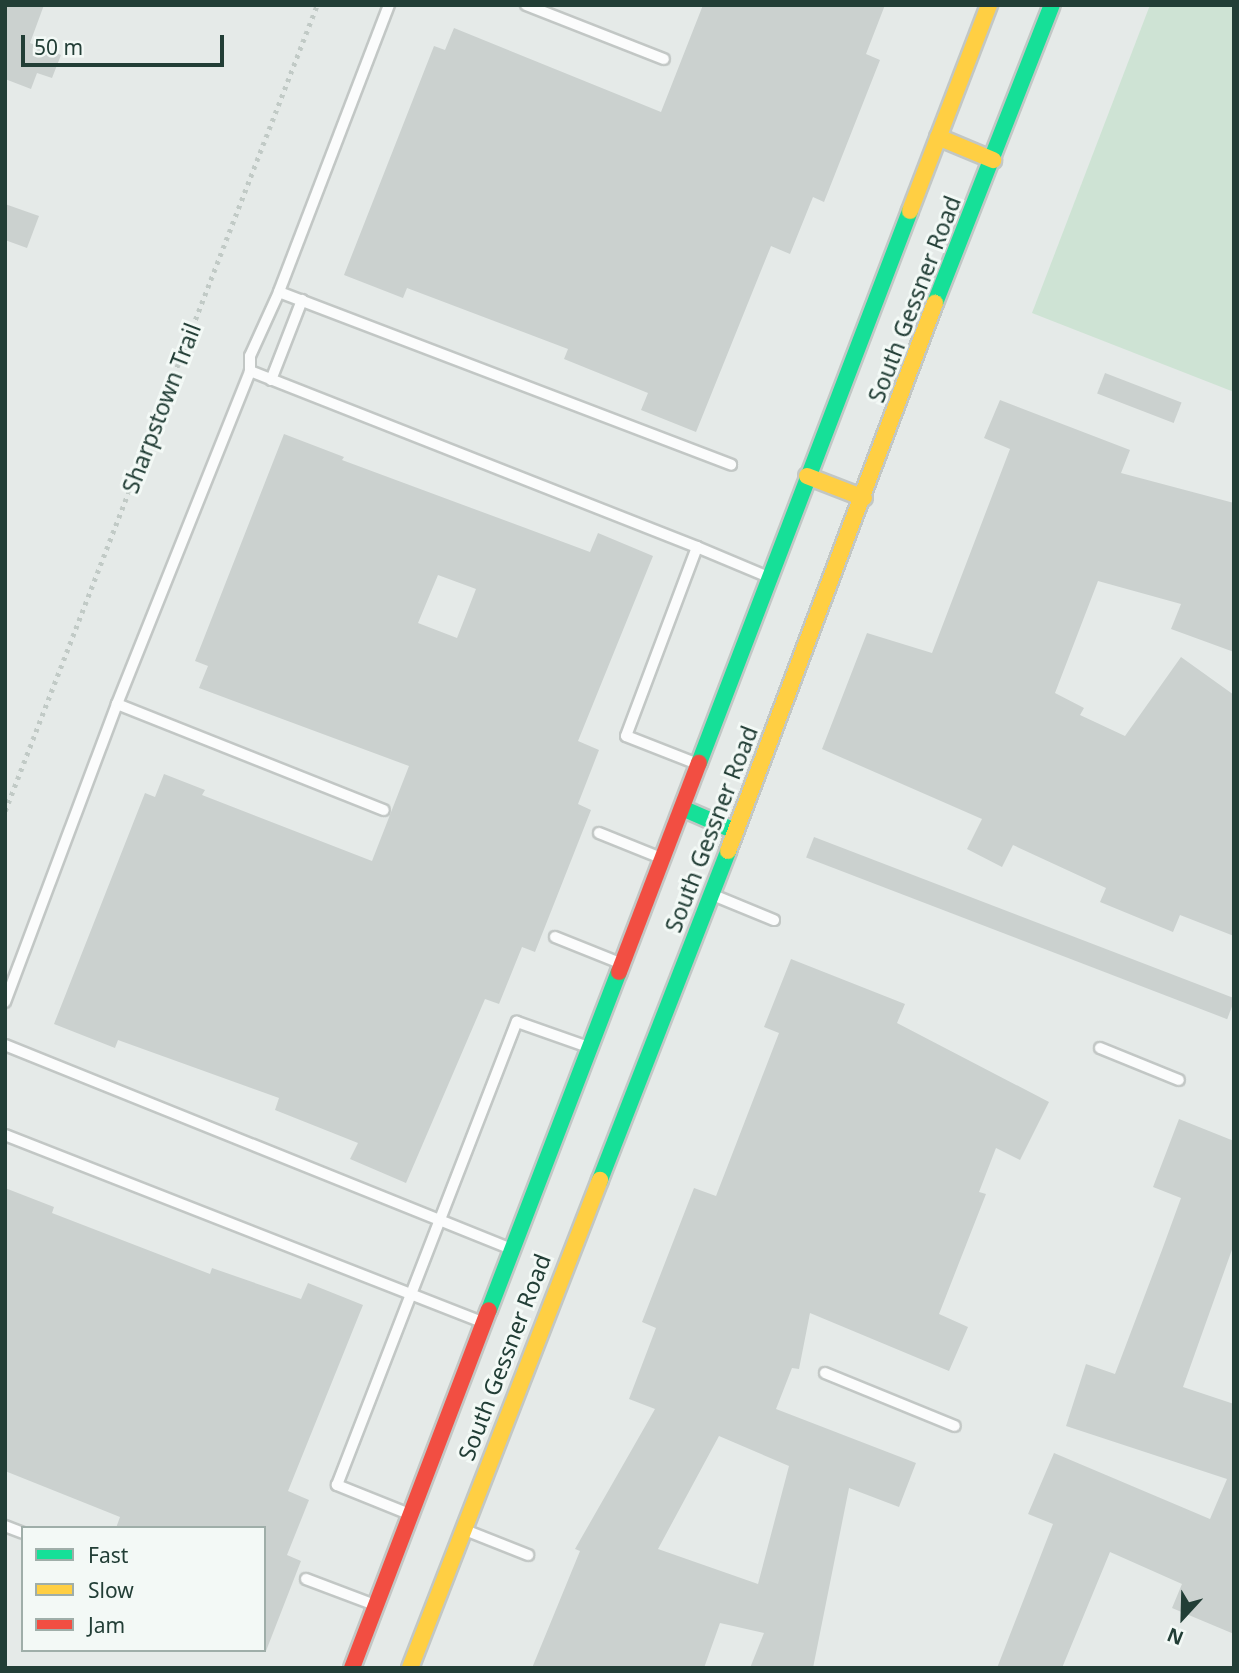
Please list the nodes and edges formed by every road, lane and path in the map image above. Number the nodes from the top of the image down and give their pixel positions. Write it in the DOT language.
graph roads {
  1 [pos="317,5"];
  2 [pos="389,5"];
  3 [pos="526,5"];
  4 [pos="989,5"];
  5 [pos="1052,5"];
  6 [pos="664,59"];
  7 [pos="938,137"];
  8 [pos="993,160"];
  9 [pos="279,292"];
  10 [pos="302,300"];
  11 [pos="250,371"];
  12 [pos="271,380"];
  13 [pos="731,465"];
  14 [pos="807,476"];
  15 [pos="864,498"];
  16 [pos="697,547"];
  17 [pos="769,578"];
  18 [pos="117,704"];
  19 [pos="698,764"];
  20 [pos="682,808"];
  21 [pos="384,810"];
  22 [pos="5,811"];
  23 [pos="735,831"];
  24 [pos="599,832"];
  25 [pos="663,858"];
  26 [pos="710,894"];
  27 [pos="774,920"];
  28 [pos="555,937"];
  29 [pos="622,964"];
  30 [pos="5,1002"];
  31 [pos="5,1045"];
  32 [pos="590,1048"];
  33 [pos="1100,1048"];
  34 [pos="1180,1080"];
  35 [pos="5,1135"];
  36 [pos="441,1219"];
  37 [pos="514,1250"];
  38 [pos="411,1296"];
  39 [pos="485,1323"];
  40 [pos="825,1373"];
  41 [pos="955,1426"];
  42 [pos="411,1515"];
  43 [pos="462,1529"];
  44 [pos="528,1555"];
  45 [pos="306,1579"];
  46 [pos="376,1606"];
  47 [pos="352,1668"];
  48 [pos="410,1668"];
  1 -- 22 [label="path, Sharpstown Trail"];
  2 -- 9 [label="lane"];
  3 -- 6 [label="lane"];
  4 -- 7 [label="main road, South Gessner Road"];
  5 -- 8 [label="main road, South Gessner Road"];
  7 -- 8 [label="main road"];
  7 -- 14 [label="main road, South Gessner Road"];
  8 -- 15 [label="main road, South Gessner Road"];
  9 -- 10 [label="lane"];
  9 -- 11 [label="lane"];
  10 -- 12 [label="lane"];
  10 -- 13 [label="lane"];
  11 -- 12 [label="lane"];
  11 -- 18 [label="lane"];
  12 -- 16 [label="lane"];
  14 -- 15 [label="main road"];
  14 -- 17 [label="main road, South Gessner Road"];
  15 -- 23 [label="main road, South Gessner Road"];
  16 -- 17 [label="lane"];
  16 -- 19 [label="lane"];
  17 -- 19 [label="main road, South Gessner Road"];
  18 -- 21 [label="lane"];
  18 -- 30 [label="lane"];
  19 -- 20 [label="main road, South Gessner Road"];
  20 -- 23 [label="main road"];
  20 -- 25 [label="main road, South Gessner Road"];
  23 -- 26 [label="main road, South Gessner Road"];
  24 -- 25 [label="lane"];
  25 -- 29 [label="main road, South Gessner Road"];
  26 -- 27 [label="lane"];
  26 -- 43 [label="main road, South Gessner Road"];
  28 -- 29 [label="lane"];
  29 -- 32 [label="main road, South Gessner Road"];
  31 -- 36 [label="lane"];
  32 -- 36 [label="lane"];
  32 -- 37 [label="main road, South Gessner Road"];
  33 -- 34 [label="lane"];
  35 -- 38 [label="lane"];
  36 -- 37 [label="lane"];
  36 -- 38 [label="lane"];
  37 -- 39 [label="main road, South Gessner Road"];
  38 -- 39 [label="lane"];
  38 -- 42 [label="lane"];
  39 -- 42 [label="main road, South Gessner Road"];
  40 -- 41 [label="lane"];
  42 -- 46 [label="main road, South Gessner Road"];
  43 -- 44 [label="lane"];
  43 -- 48 [label="main road, South Gessner Road"];
  45 -- 46 [label="lane"];
  46 -- 47 [label="main road, South Gessner Road"];
}
